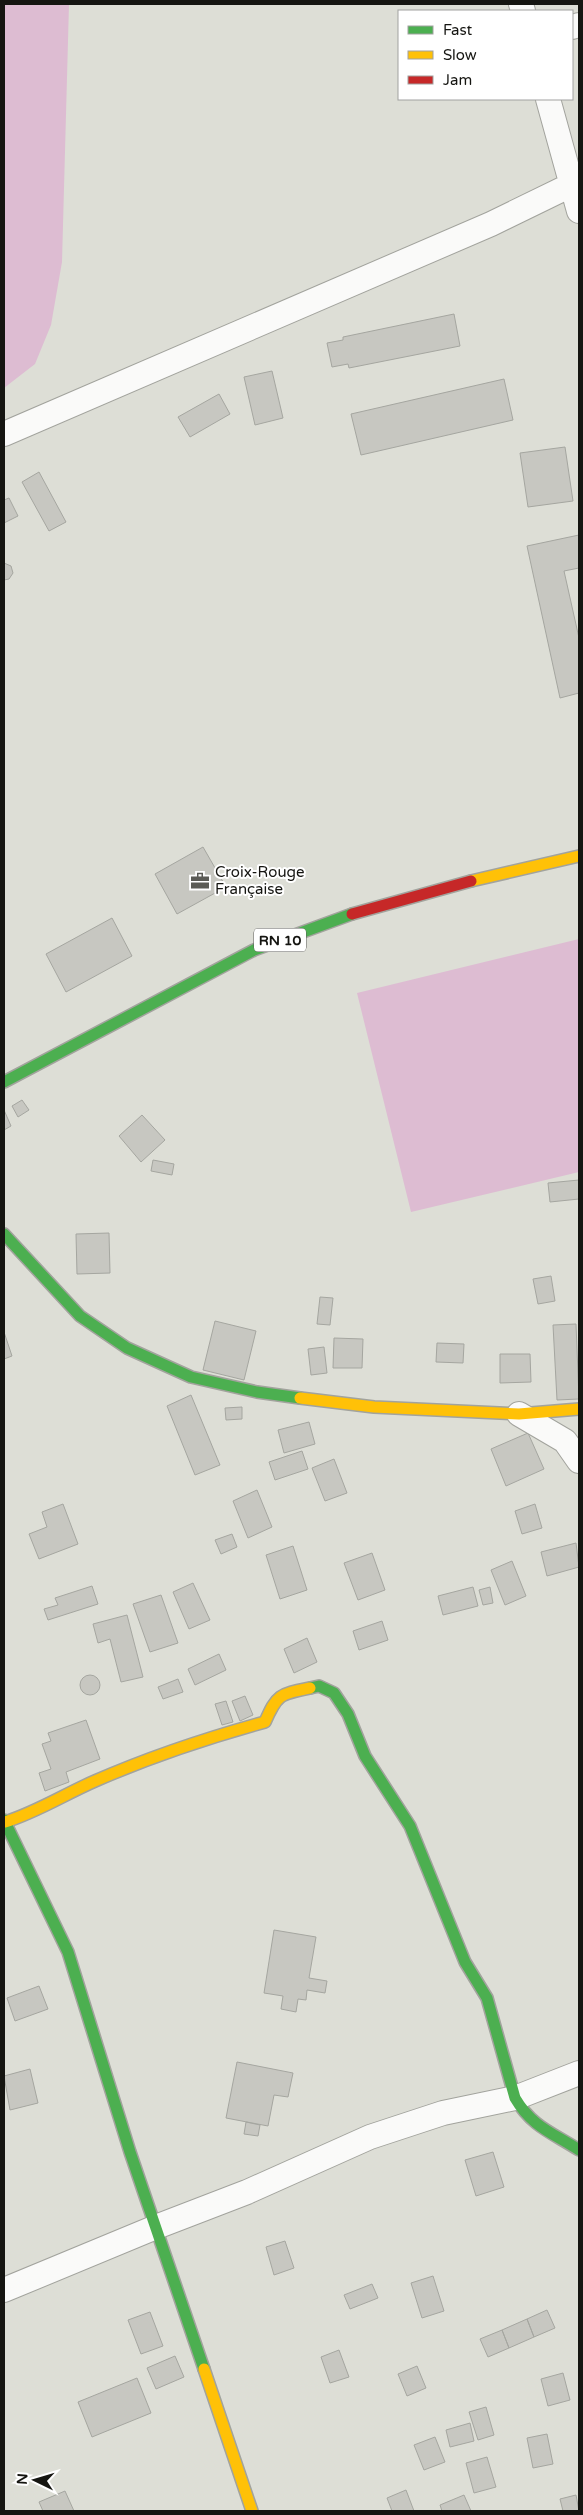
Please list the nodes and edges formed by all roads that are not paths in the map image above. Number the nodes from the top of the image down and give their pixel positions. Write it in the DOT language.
graph roads {
  1 [pos="548,100"];
  2 [pos="570,185"];
  3 [pos="579,211"];
  4 [pos="4,434"];
  5 [pos="579,856"];
  6 [pos="4,1082"];
  7 [pos="4,1234"];
  8 [pos="579,1409"];
  9 [pos="519,1414"];
  10 [pos="579,1461"];
  11 [pos="4,1821"];
  12 [pos="579,2073"];
  13 [pos="514,2098"];
  14 [pos="579,2150"];
  15 [pos="156,2227"];
  16 [pos="4,2290"];
  17 [pos="252,2511"];
  1 -- 2 [label="street"];
  2 -- 3 [label="street"];
  2 -- 4 [label="street"];
  5 -- 6 [label="street, RN 10"];
  7 -- 9 [label="street"];
  8 -- 9 [label="street"];
  9 -- 10 [label="street"];
  11 -- 13 [label="street"];
  11 -- 15 [label="street"];
  12 -- 13 [label="street"];
  13 -- 14 [label="street"];
  13 -- 15 [label="street"];
  15 -- 16 [label="street"];
  15 -- 17 [label="street"];
}
